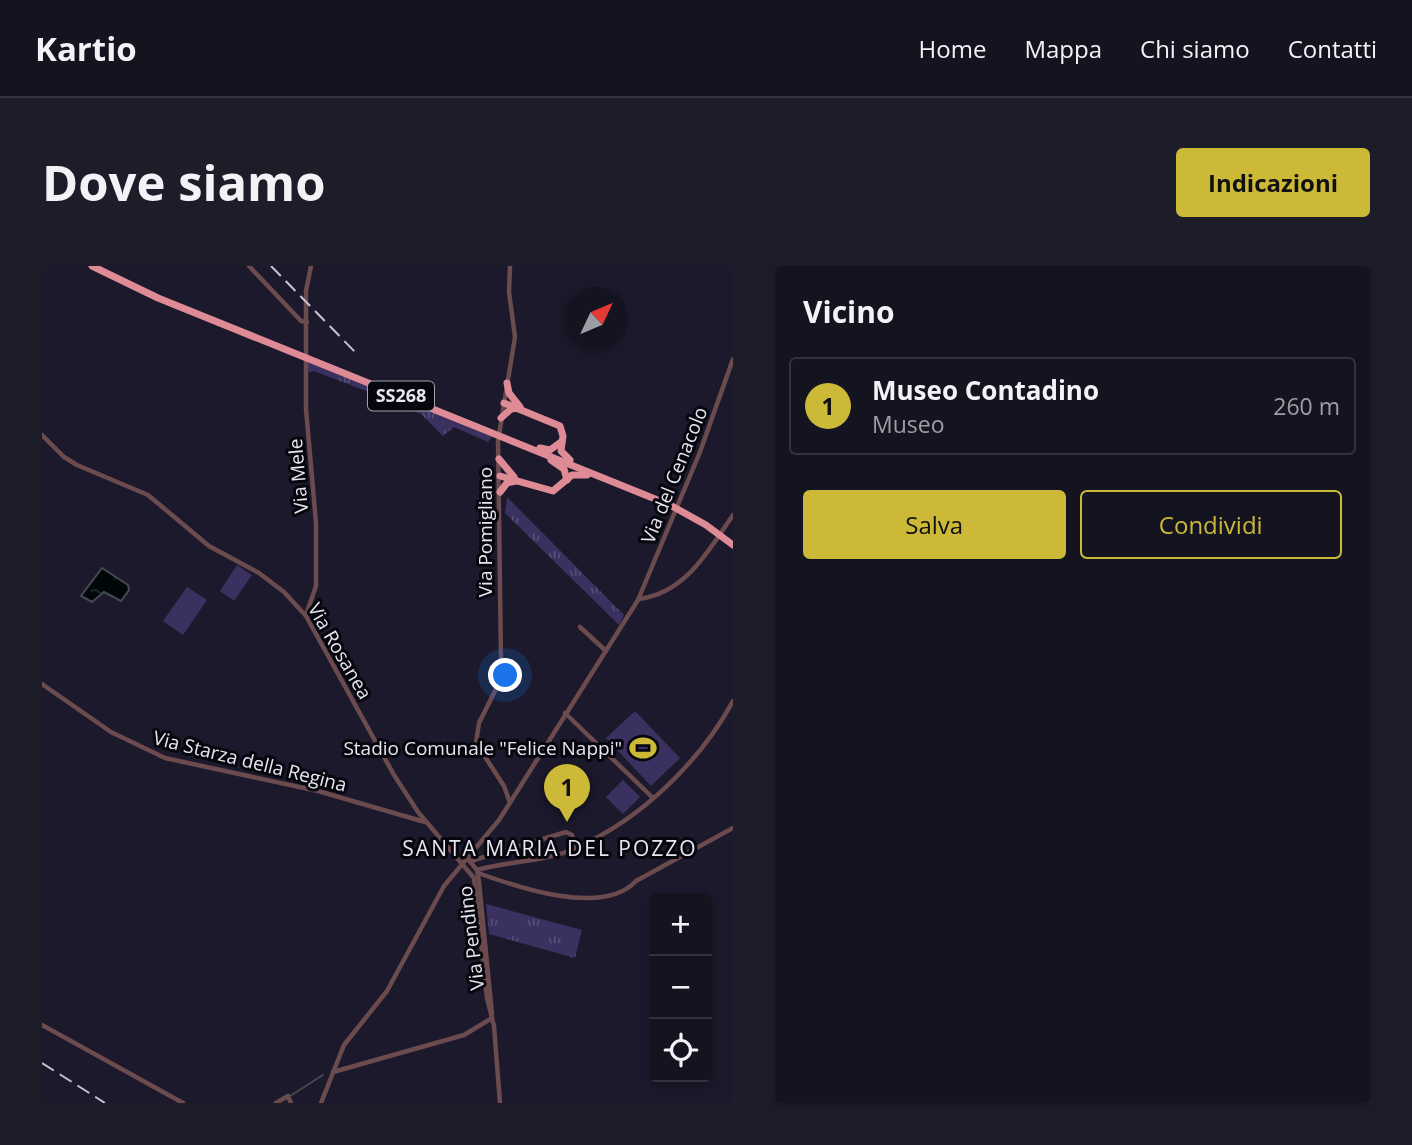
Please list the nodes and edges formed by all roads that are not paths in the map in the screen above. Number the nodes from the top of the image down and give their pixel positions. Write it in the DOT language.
graph roads {
  1 [pos="92,266"];
  2 [pos="249,266"];
  3 [pos="311,266"];
  4 [pos="510,266"];
  5 [pos="307,322"];
  6 [pos="733,359"];
  7 [pos="507,383"];
  8 [pos="504,402"];
  9 [pos="520,408"];
  10 [pos="501,418"];
  11 [pos="42,435"];
  12 [pos="515,442"];
  13 [pos="561,442"];
  14 [pos="533,449"];
  15 [pos="499,459"];
  16 [pos="500,476"];
  17 [pos="598,476"];
  18 [pos="566,480"];
  19 [pos="521,481"];
  20 [pos="611,481"];
  21 [pos="500,492"];
  22 [pos="733,515"];
  23 [pos="733,545"];
  24 [pos="638,600"];
  25 [pos="306,616"];
  26 [pos="580,627"];
  27 [pos="606,651"];
  28 [pos="42,684"];
  29 [pos="733,701"];
  30 [pos="565,713"];
  31 [pos="504,786"];
  32 [pos="517,793"];
  33 [pos="653,798"];
  34 [pos="510,803"];
  35 [pos="425,822"];
  36 [pos="733,828"];
  37 [pos="532,842"];
  38 [pos="577,848"];
  39 [pos="535,857"];
  40 [pos="467,861"];
  41 [pos="477,871"];
  42 [pos="492,1018"];
  43 [pos="42,1025"];
  44 [pos="333,1072"];
  45 [pos="183,1103"];
  46 [pos="276,1103"];
  47 [pos="292,1103"];
  48 [pos="321,1103"];
  49 [pos="499,1103"];
  1 -- 12 [label="highway, SS268"];
  2 -- 5 [label="street"];
  3 -- 5 [label="street, Via Mele"];
  4 -- 7 [label="street, Via Pomigliano"];
  5 -- 25 [label="street, Via Mele"];
  6 -- 24 [label="street, Via del Cenacolo"];
  7 -- 8 [label="street, Via Pomigliano"];
  7 -- 9 [label="highway"];
  8 -- 9 [label="highway"];
  8 -- 10 [label="street, Via Pomigliano"];
  9 -- 10 [label="highway"];
  9 -- 13 [label="highway"];
  10 -- 15 [label="street, Via Pomigliano"];
  11 -- 25 [label="street, Via Rosanea"];
  12 -- 13 [label="highway"];
  12 -- 14 [label="highway, SS268"];
  13 -- 17 [label="highway"];
  14 -- 17 [label="highway, SS268"];
  14 -- 18 [label="highway"];
  15 -- 16 [label="street, Via Pomigliano"];
  15 -- 19 [label="highway"];
  16 -- 19 [label="highway"];
  16 -- 21 [label="street, Via Pomigliano"];
  17 -- 20 [label="highway, SS268"];
  18 -- 19 [label="highway"];
  18 -- 20 [label="highway"];
  19 -- 21 [label="highway"];
  20 -- 23 [label="highway, SS268"];
  21 -- 31 [label="street, Via Pomigliano"];
  22 -- 24 [label="street"];
  24 -- 27 [label="street, Via del Cenacolo"];
  25 -- 35 [label="street, Via Rosanea"];
  26 -- 27 [label="street"];
  27 -- 30 [label="street, Via del Cenacolo"];
  28 -- 35 [label="street, Via Starza della Regina"];
  29 -- 33 [label="street"];
  30 -- 32 [label="street, Via del Cenacolo"];
  30 -- 33 [label="street"];
  31 -- 32 [label="street, Via Pomigliano"];
  31 -- 34 [label="street, Via Pomigliano"];
  32 -- 34 [label="street, Via del Cenacolo"];
  33 -- 38 [label="street"];
  34 -- 40 [label="street, Via del Cenacolo"];
  35 -- 40 [label="street, Via Rosanea"];
  36 -- 41 [label="street"];
  37 -- 38 [label="street"];
  37 -- 39 [label="street"];
  37 -- 40 [label="street"];
  38 -- 39 [label="street"];
  39 -- 41 [label="street"];
  40 -- 41 [label="street, Via Pendino"];
  40 -- 42 [label="street, Via Pendino"];
  40 -- 44 [label="street, Via del Cenacolo"];
  41 -- 42 [label="street, Via Pendino"];
  42 -- 44 [label="street"];
  42 -- 49 [label="street, Via Pendino"];
  43 -- 45 [label="street"];
  44 -- 48 [label="street, Via del Cenacolo"];
  46 -- 47 [label="street"];
}
